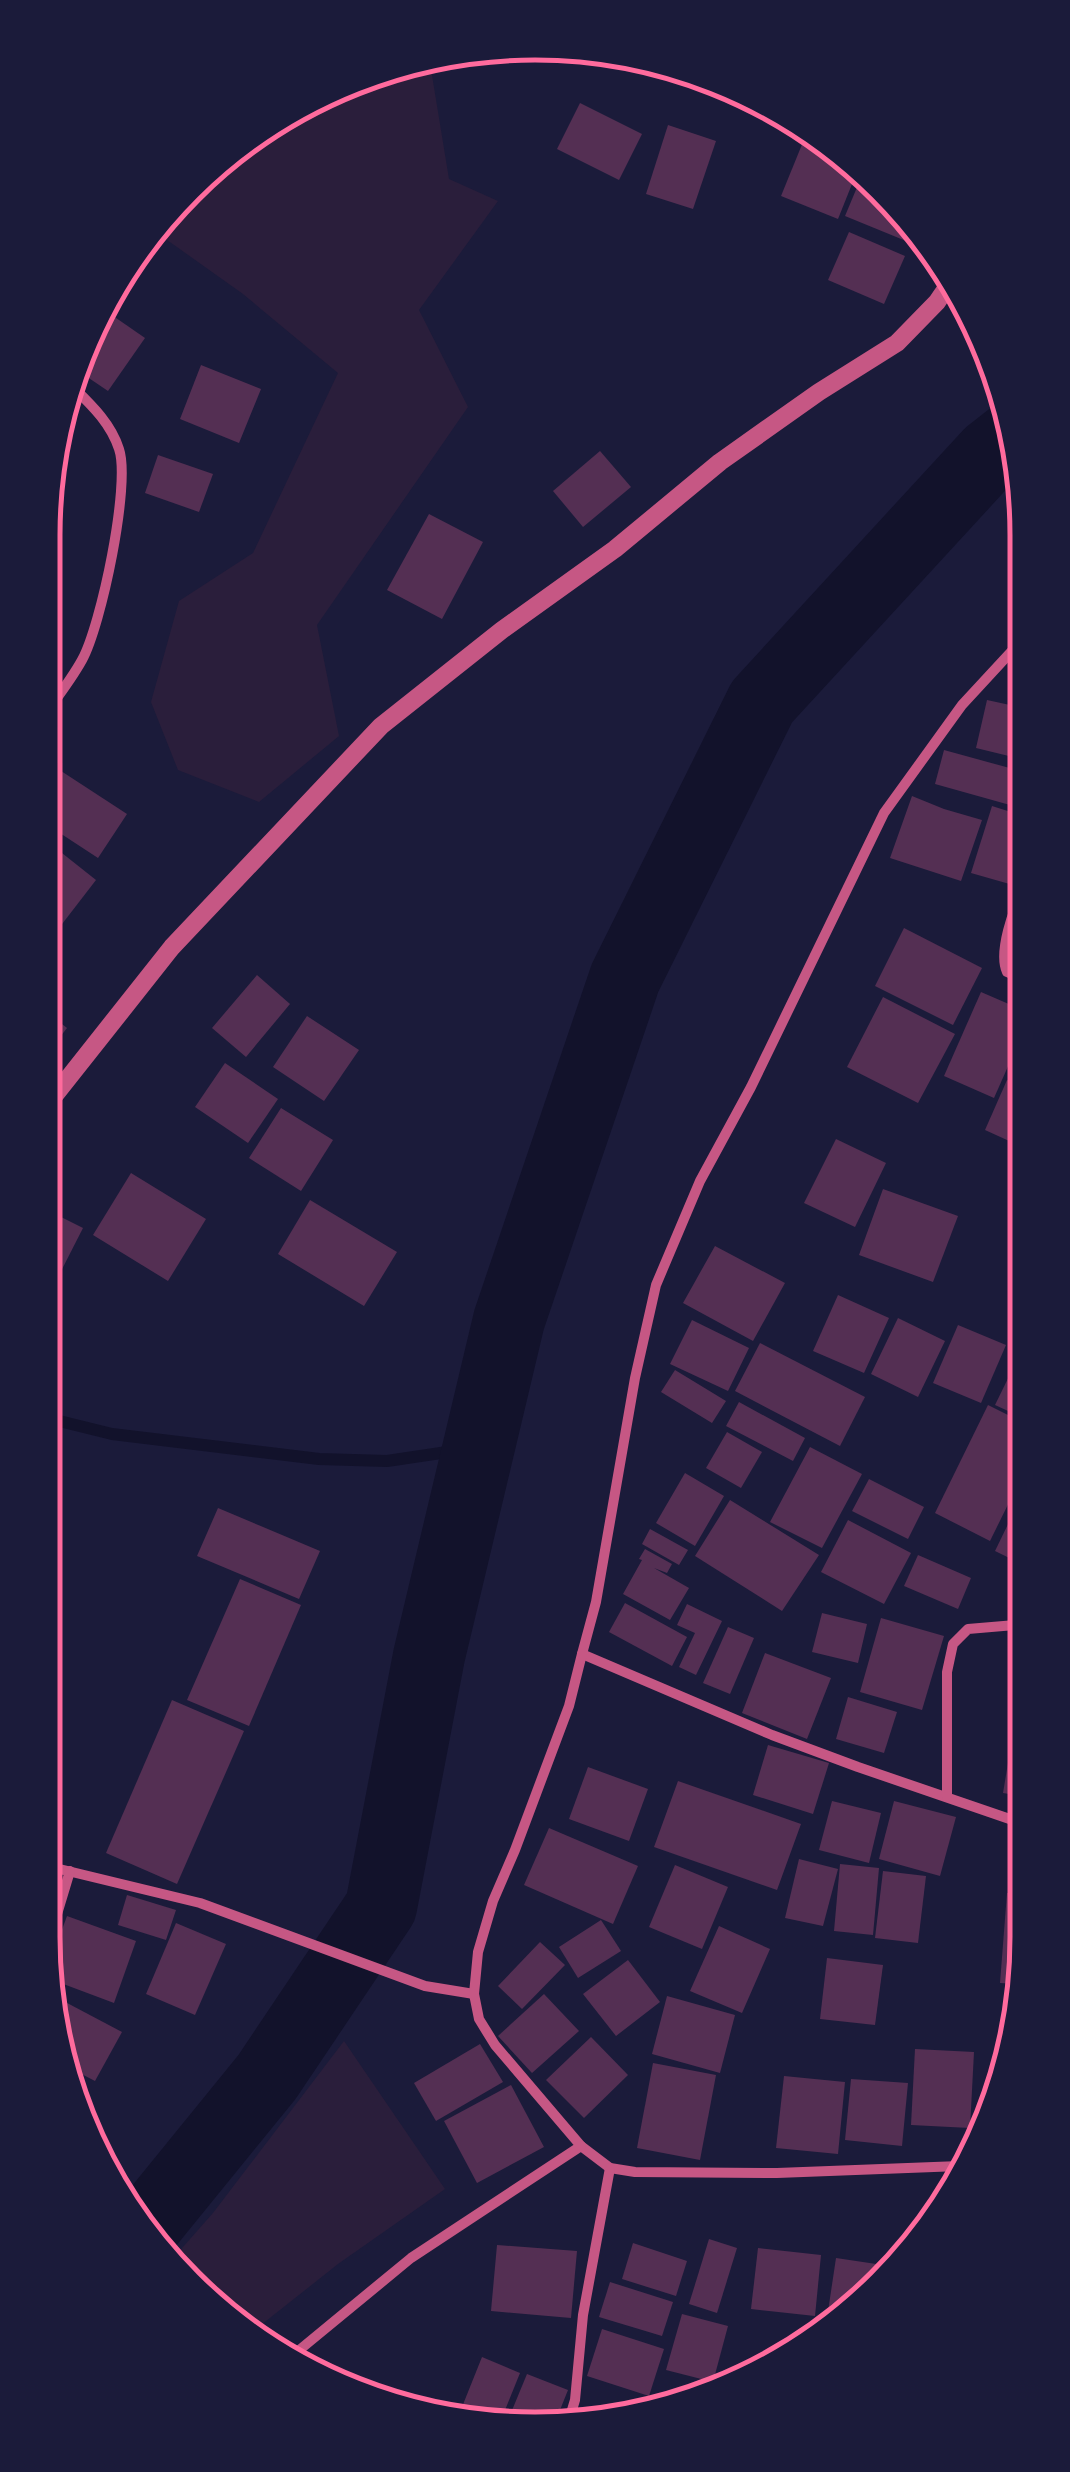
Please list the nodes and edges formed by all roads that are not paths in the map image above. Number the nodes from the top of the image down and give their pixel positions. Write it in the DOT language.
graph roads {
  1 [pos="943,293"];
  2 [pos="81,395"];
  3 [pos="1010,654"];
  4 [pos="60,693"];
  5 [pos="1010,927"];
  6 [pos="1010,973"];
  7 [pos="60,1088"];
  8 [pos="1010,1626"];
  9 [pos="582,1654"];
  10 [pos="947,1798"];
  11 [pos="1010,1820"];
  12 [pos="60,1869"];
  13 [pos="70,1871"];
  14 [pos="60,1906"];
  15 [pos="474,1994"];
  16 [pos="582,2146"];
  17 [pos="950,2166"];
  18 [pos="610,2168"];
  19 [pos="300,2350"];
  20 [pos="572,2410"];
  1 -- 7 [label="street"];
  2 -- 4 [label="street"];
  3 -- 9 [label="street"];
  5 -- 6 [label="street"];
  8 -- 10 [label="street"];
  9 -- 10 [label="street"];
  9 -- 15 [label="street"];
  10 -- 11 [label="street"];
  12 -- 13 [label="street"];
  13 -- 14 [label="street"];
  13 -- 15 [label="street"];
  15 -- 16 [label="street"];
  16 -- 18 [label="street"];
  16 -- 19 [label="street"];
  17 -- 18 [label="street"];
  18 -- 20 [label="street"];
}
